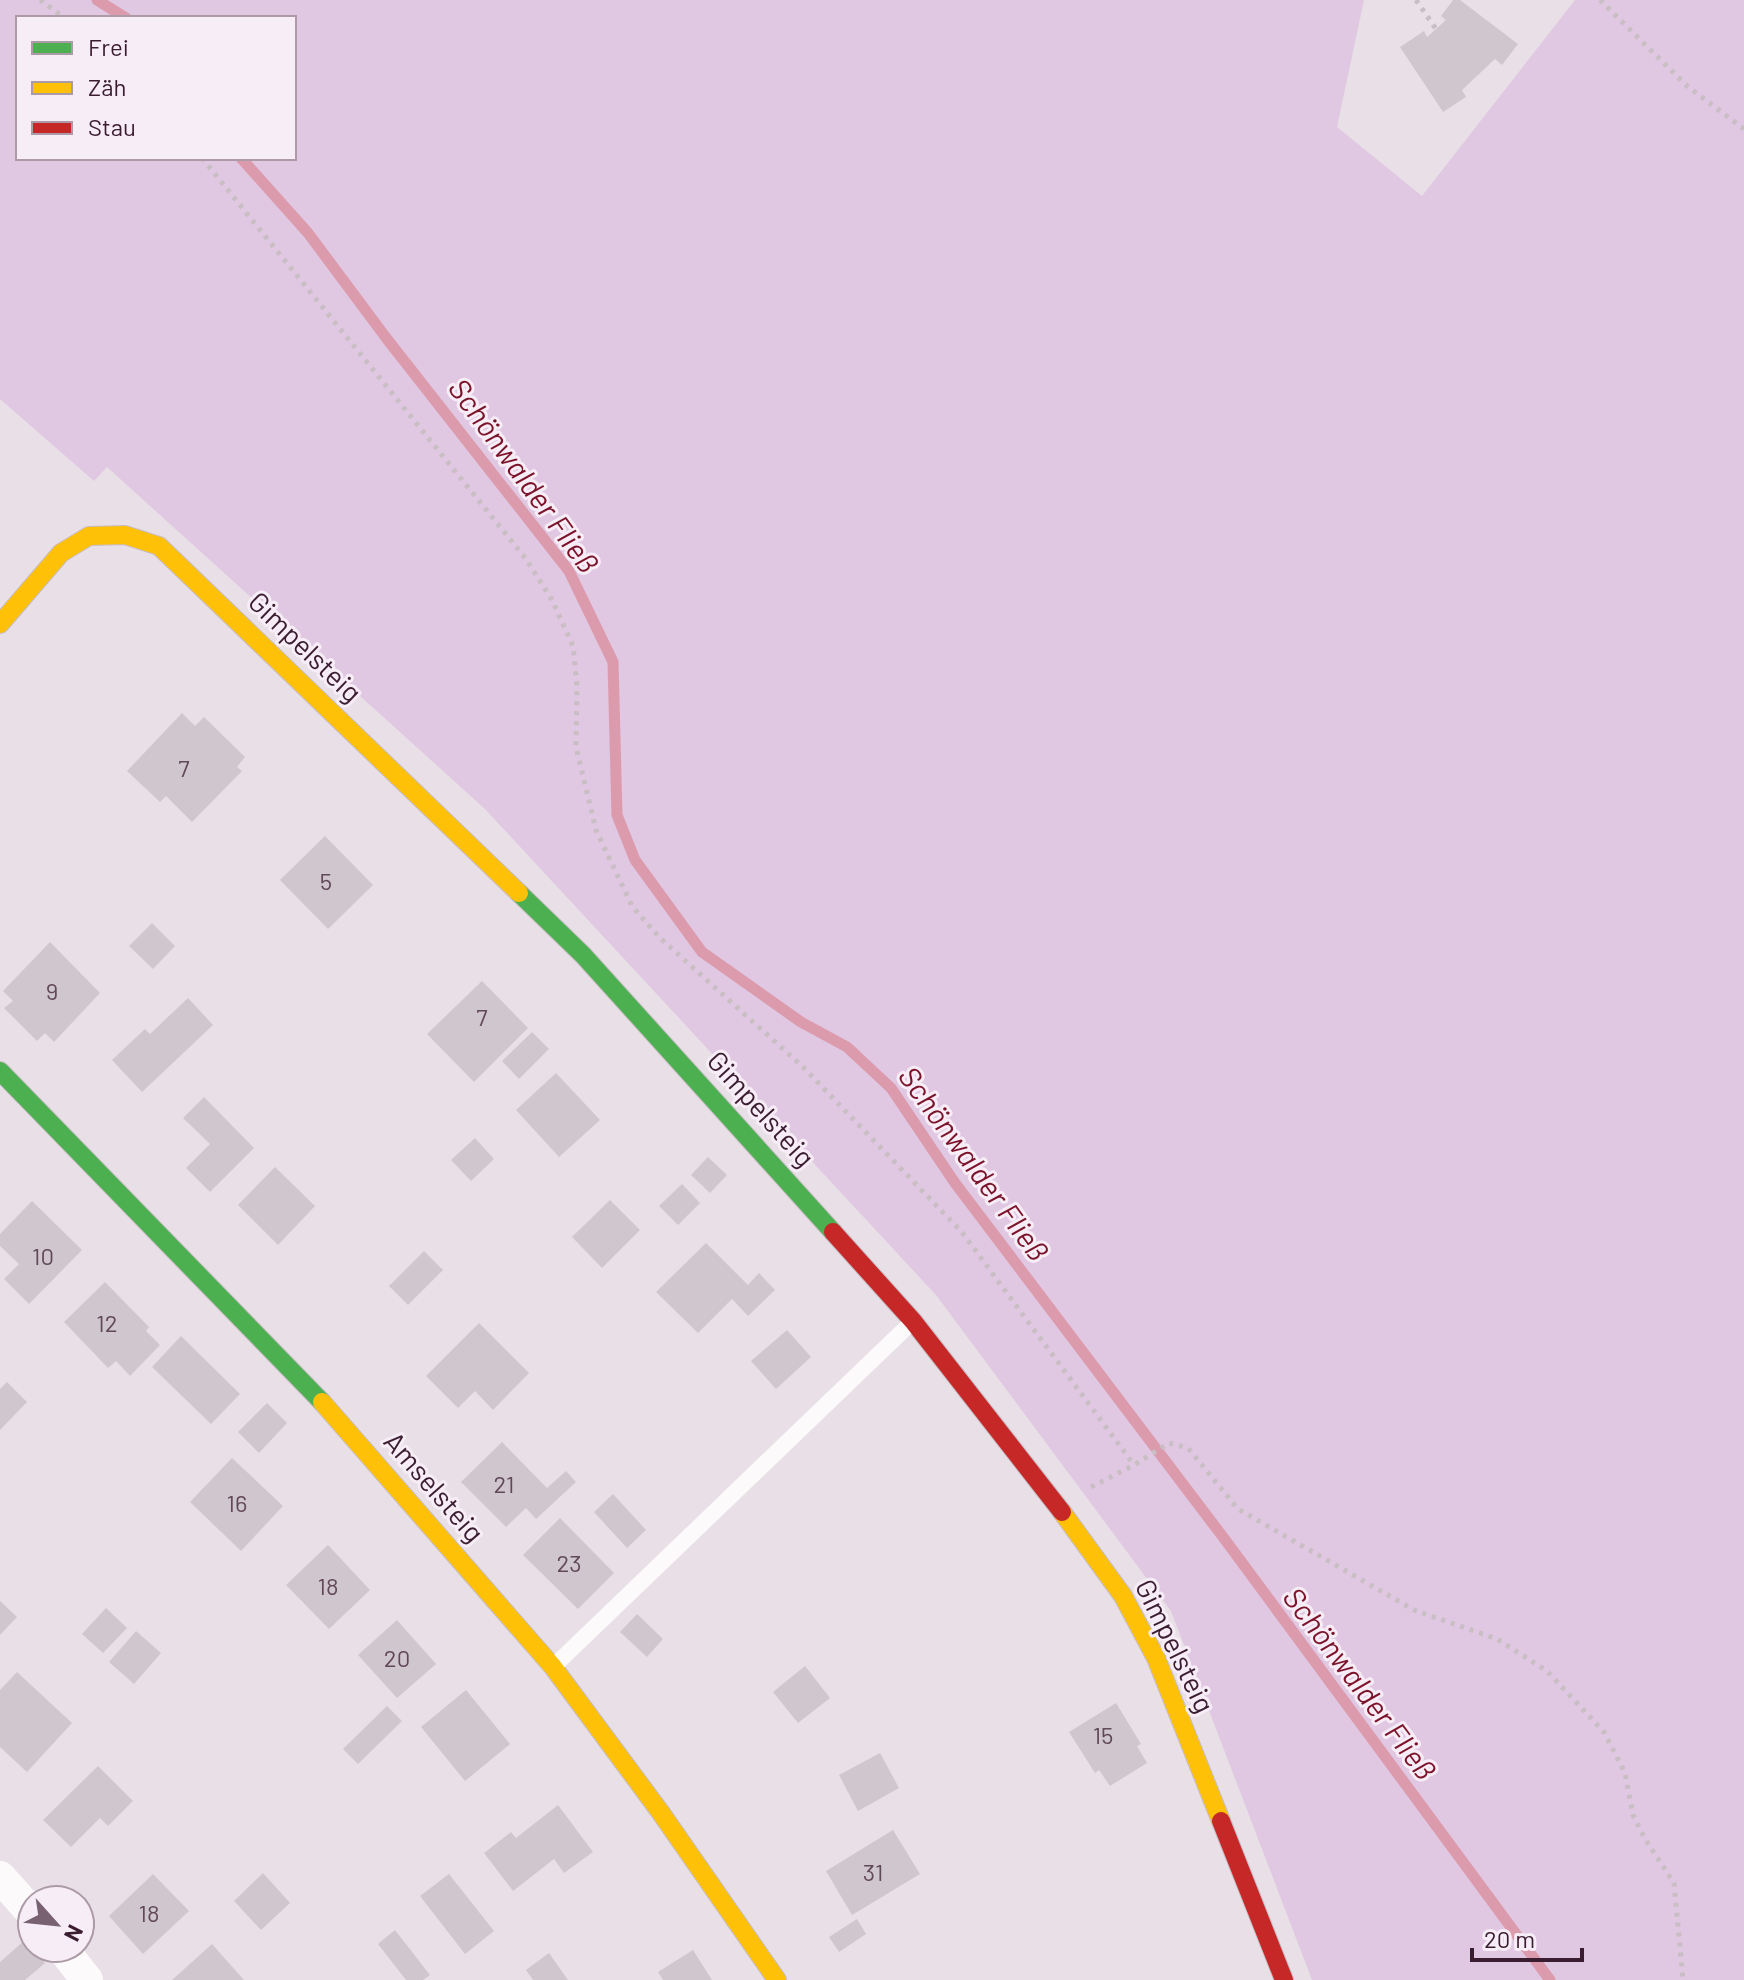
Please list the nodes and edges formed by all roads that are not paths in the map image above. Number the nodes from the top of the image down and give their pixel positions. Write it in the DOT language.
graph roads {
  1 [pos="0,624"];
  2 [pos="0,1071"];
  3 [pos="913,1321"];
  4 [pos="553,1667"];
  5 [pos="0,1877"];
  6 [pos="16,1895"];
  7 [pos="74,1964"];
  8 [pos="87,1980"];
  9 [pos="777,1980"];
  10 [pos="1284,1980"];
  1 -- 3 [label="street, Gimpelsteig"];
  2 -- 4 [label="street, Amselsteig"];
  3 -- 4 [label="lane"];
  3 -- 10 [label="street, Gimpelsteig"];
  4 -- 9 [label="street, Amselsteig"];
  5 -- 6 [label="street"];
  7 -- 8 [label="street"];
}
